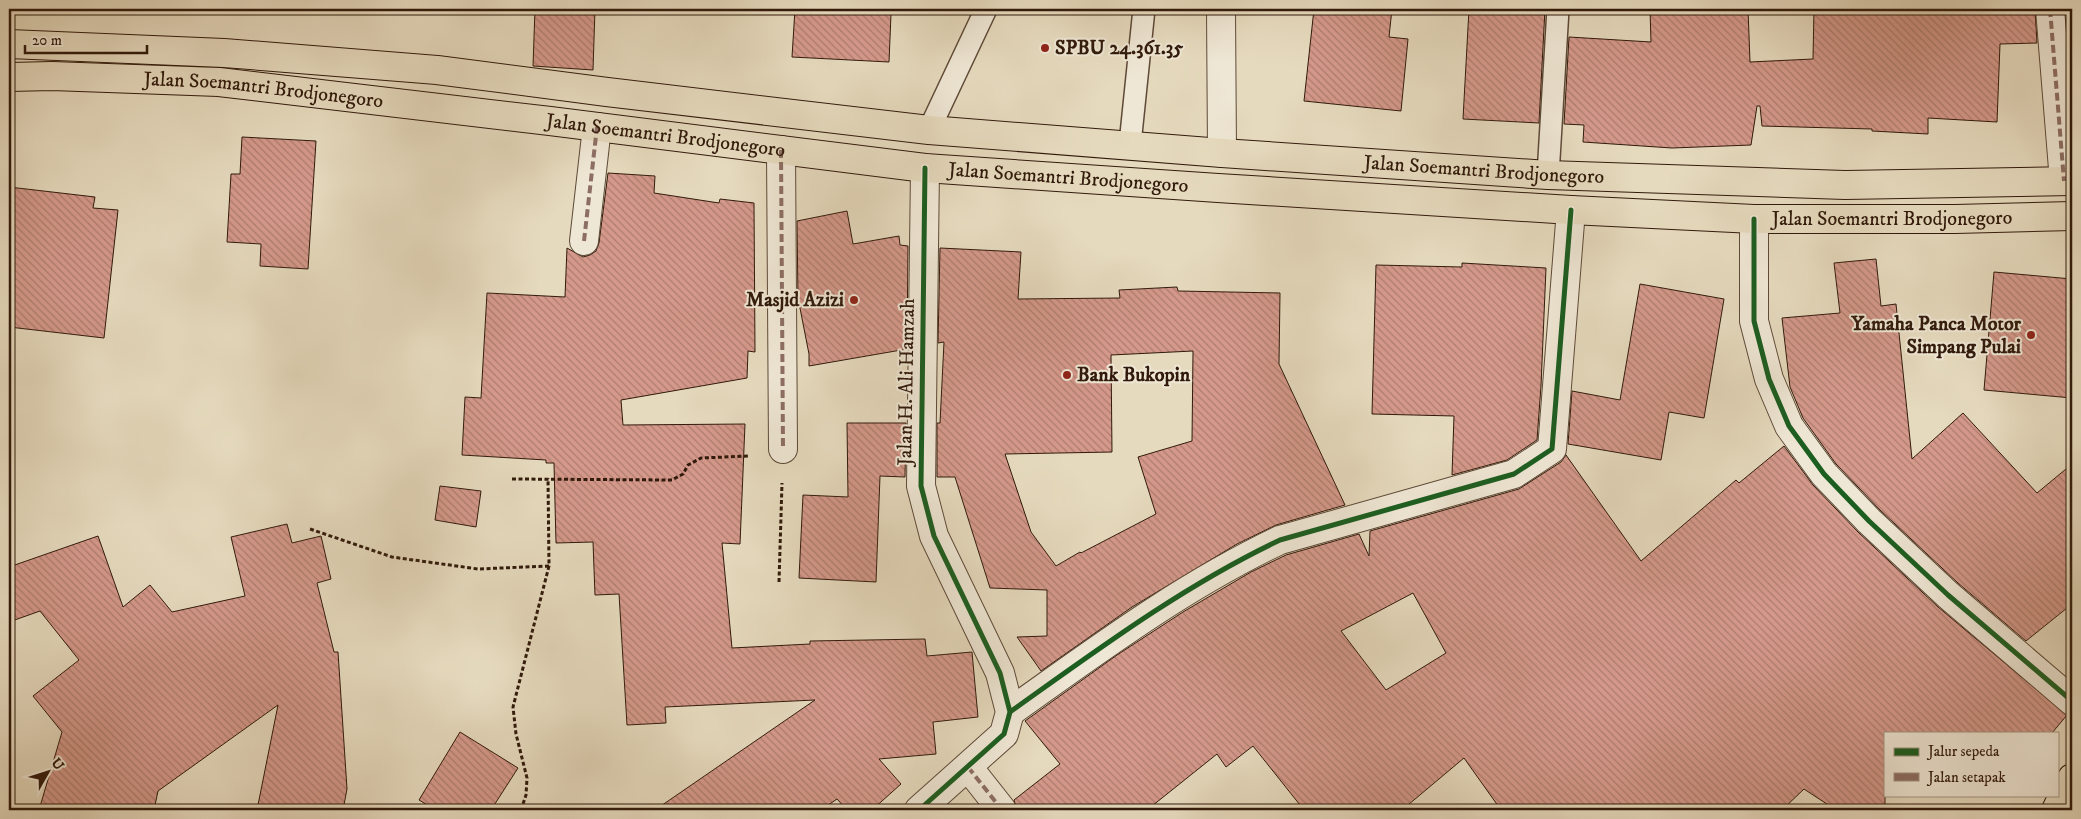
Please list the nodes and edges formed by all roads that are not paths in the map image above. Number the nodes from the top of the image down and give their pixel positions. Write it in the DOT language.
graph roads {
  1 [pos="986,9"];
  2 [pos="1144,9"];
  3 [pos="1221,9"];
  4 [pos="1558,9"];
  5 [pos="2050,9"];
  6 [pos="9,44"];
  7 [pos="9,76"];
  8 [pos="597,127"];
  9 [pos="929,130"];
  10 [pos="1130,144"];
  11 [pos="781,150"];
  12 [pos="1222,153"];
  13 [pos="925,168"];
  14 [pos="1548,175"];
  15 [pos="2068,181"];
  16 [pos="1218,188"];
  17 [pos="1570,210"];
  18 [pos="2072,216"];
  19 [pos="1754,219"];
  20 [pos="584,241"];
  21 [pos="784,449"];
  22 [pos="2072,700"];
  23 [pos="1010,712"];
  24 [pos="968,767"];
  25 [pos="2072,778"];
  26 [pos="919,810"];
  27 [pos="1002,810"];
  28 [pos="2056,810"];
  1 -- 9 [label="lane"];
  2 -- 10 [label="lane"];
  3 -- 12 [label="street"];
  4 -- 14 [label="lane"];
  5 -- 15 [label="street"];
  6 -- 9 [label="main road, Jalan Soemantri Brodjonegoro"];
  7 -- 8 [label="main road, Jalan Soemantri Brodjonegoro"];
  8 -- 11 [label="main road, Jalan Soemantri Brodjonegoro"];
  8 -- 20 [label="street"];
  9 -- 10 [label="main road, Jalan Soemantri Brodjonegoro"];
  9 -- 13 [label="main road"];
  10 -- 12 [label="main road, Jalan Soemantri Brodjonegoro"];
  11 -- 13 [label="main road, Jalan Soemantri Brodjonegoro"];
  11 -- 21 [label="street"];
  12 -- 14 [label="main road, Jalan Soemantri Brodjonegoro"];
  12 -- 16 [label="main road"];
  13 -- 16 [label="main road, Jalan Soemantri Brodjonegoro"];
  13 -- 23 [label="street, Jalan H. Ali Hamzah"];
  14 -- 15 [label="main road, Jalan Soemantri Brodjonegoro"];
  16 -- 17 [label="main road, Jalan Soemantri Brodjonegoro"];
  17 -- 19 [label="main road, Jalan Soemantri Brodjonegoro"];
  17 -- 23 [label="street"];
  18 -- 19 [label="main road, Jalan Soemantri Brodjonegoro"];
  19 -- 22 [label="street"];
  23 -- 24 [label="street"];
  24 -- 26 [label="street"];
  24 -- 27 [label="street"];
  25 -- 28 [label="main road"];
}
